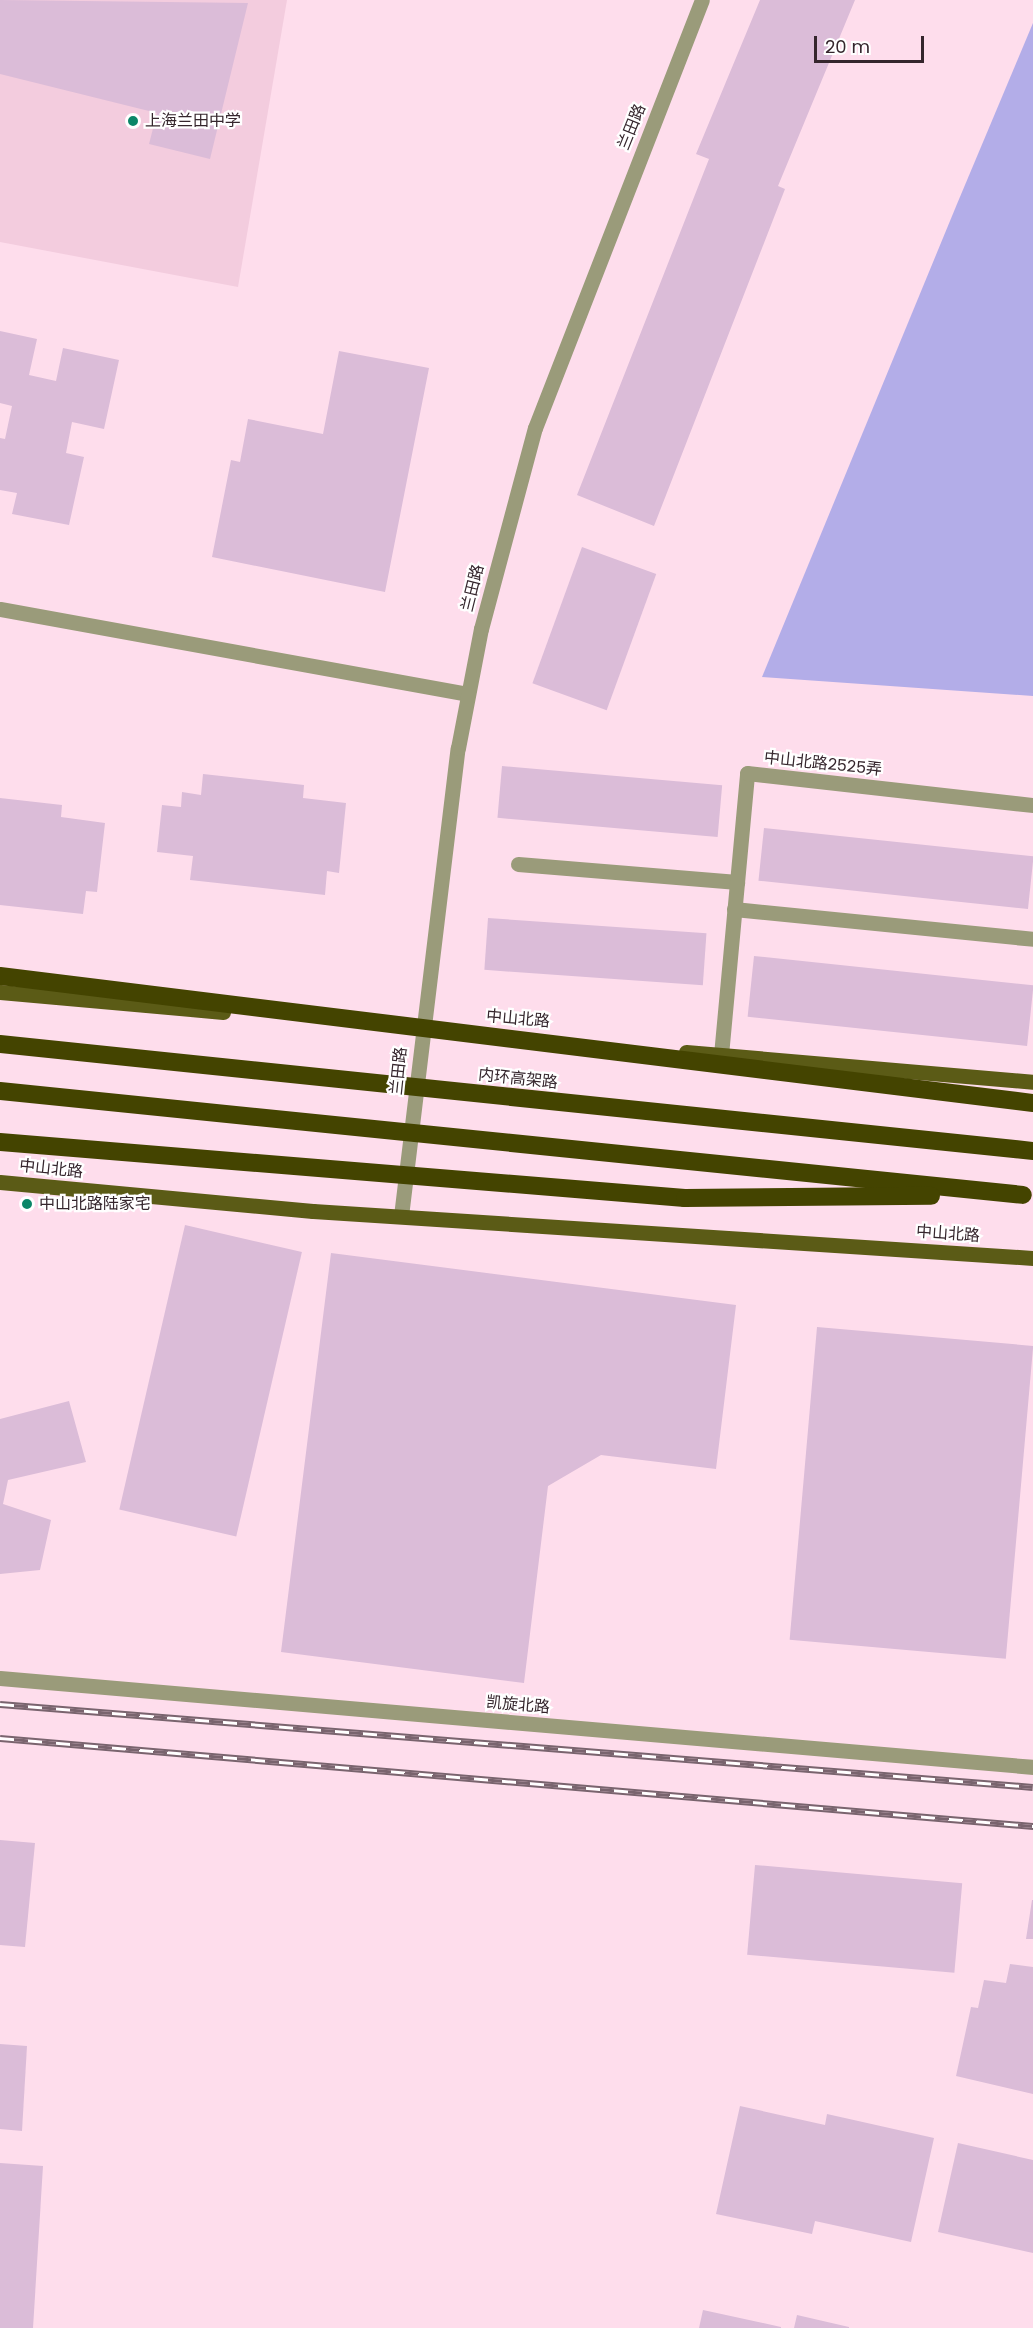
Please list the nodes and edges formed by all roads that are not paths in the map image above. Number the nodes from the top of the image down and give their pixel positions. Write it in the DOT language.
graph roads {
  1 [pos="702,0"];
  2 [pos="0,609"];
  3 [pos="467,694"];
  4 [pos="1033,805"];
  5 [pos="518,864"];
  6 [pos="737,882"];
  7 [pos="734,909"];
  8 [pos="1033,939"];
  9 [pos="0,976"];
  10 [pos="0,992"];
  11 [pos="421,1029"];
  12 [pos="0,1044"];
  13 [pos="721,1055"];
  14 [pos="1033,1082"];
  15 [pos="0,1091"];
  16 [pos="1033,1103"];
  17 [pos="0,1142"];
  18 [pos="1033,1151"];
  19 [pos="0,1182"];
  20 [pos="401,1216"];
  21 [pos="1033,1258"];
  22 [pos="0,1678"];
  23 [pos="1033,1767"];
  1 -- 3 [label="street, 兰田路"];
  2 -- 3 [label="street"];
  3 -- 11 [label="street, 兰田路"];
  4 -- 6 [label="street, 中山北路2525弄"];
  5 -- 6 [label="street"];
  6 -- 7 [label="street, 中山北路2525弄"];
  7 -- 8 [label="street"];
  7 -- 13 [label="street, 中山北路2525弄"];
  9 -- 16 [label="highway, bridge"];
  10 -- 11 [label="main road, 中山北路"];
  11 -- 13 [label="main road, 中山北路"];
  11 -- 20 [label="street, 兰田路"];
  12 -- 18 [label="highway, 内环高架路, bridge"];
  13 -- 14 [label="main road, 中山北路"];
  15 -- 17 [label="highway, bridge"];
  19 -- 20 [label="main road, 中山北路"];
  20 -- 21 [label="main road, 中山北路"];
  22 -- 23 [label="street, 凯旋北路"];
}
